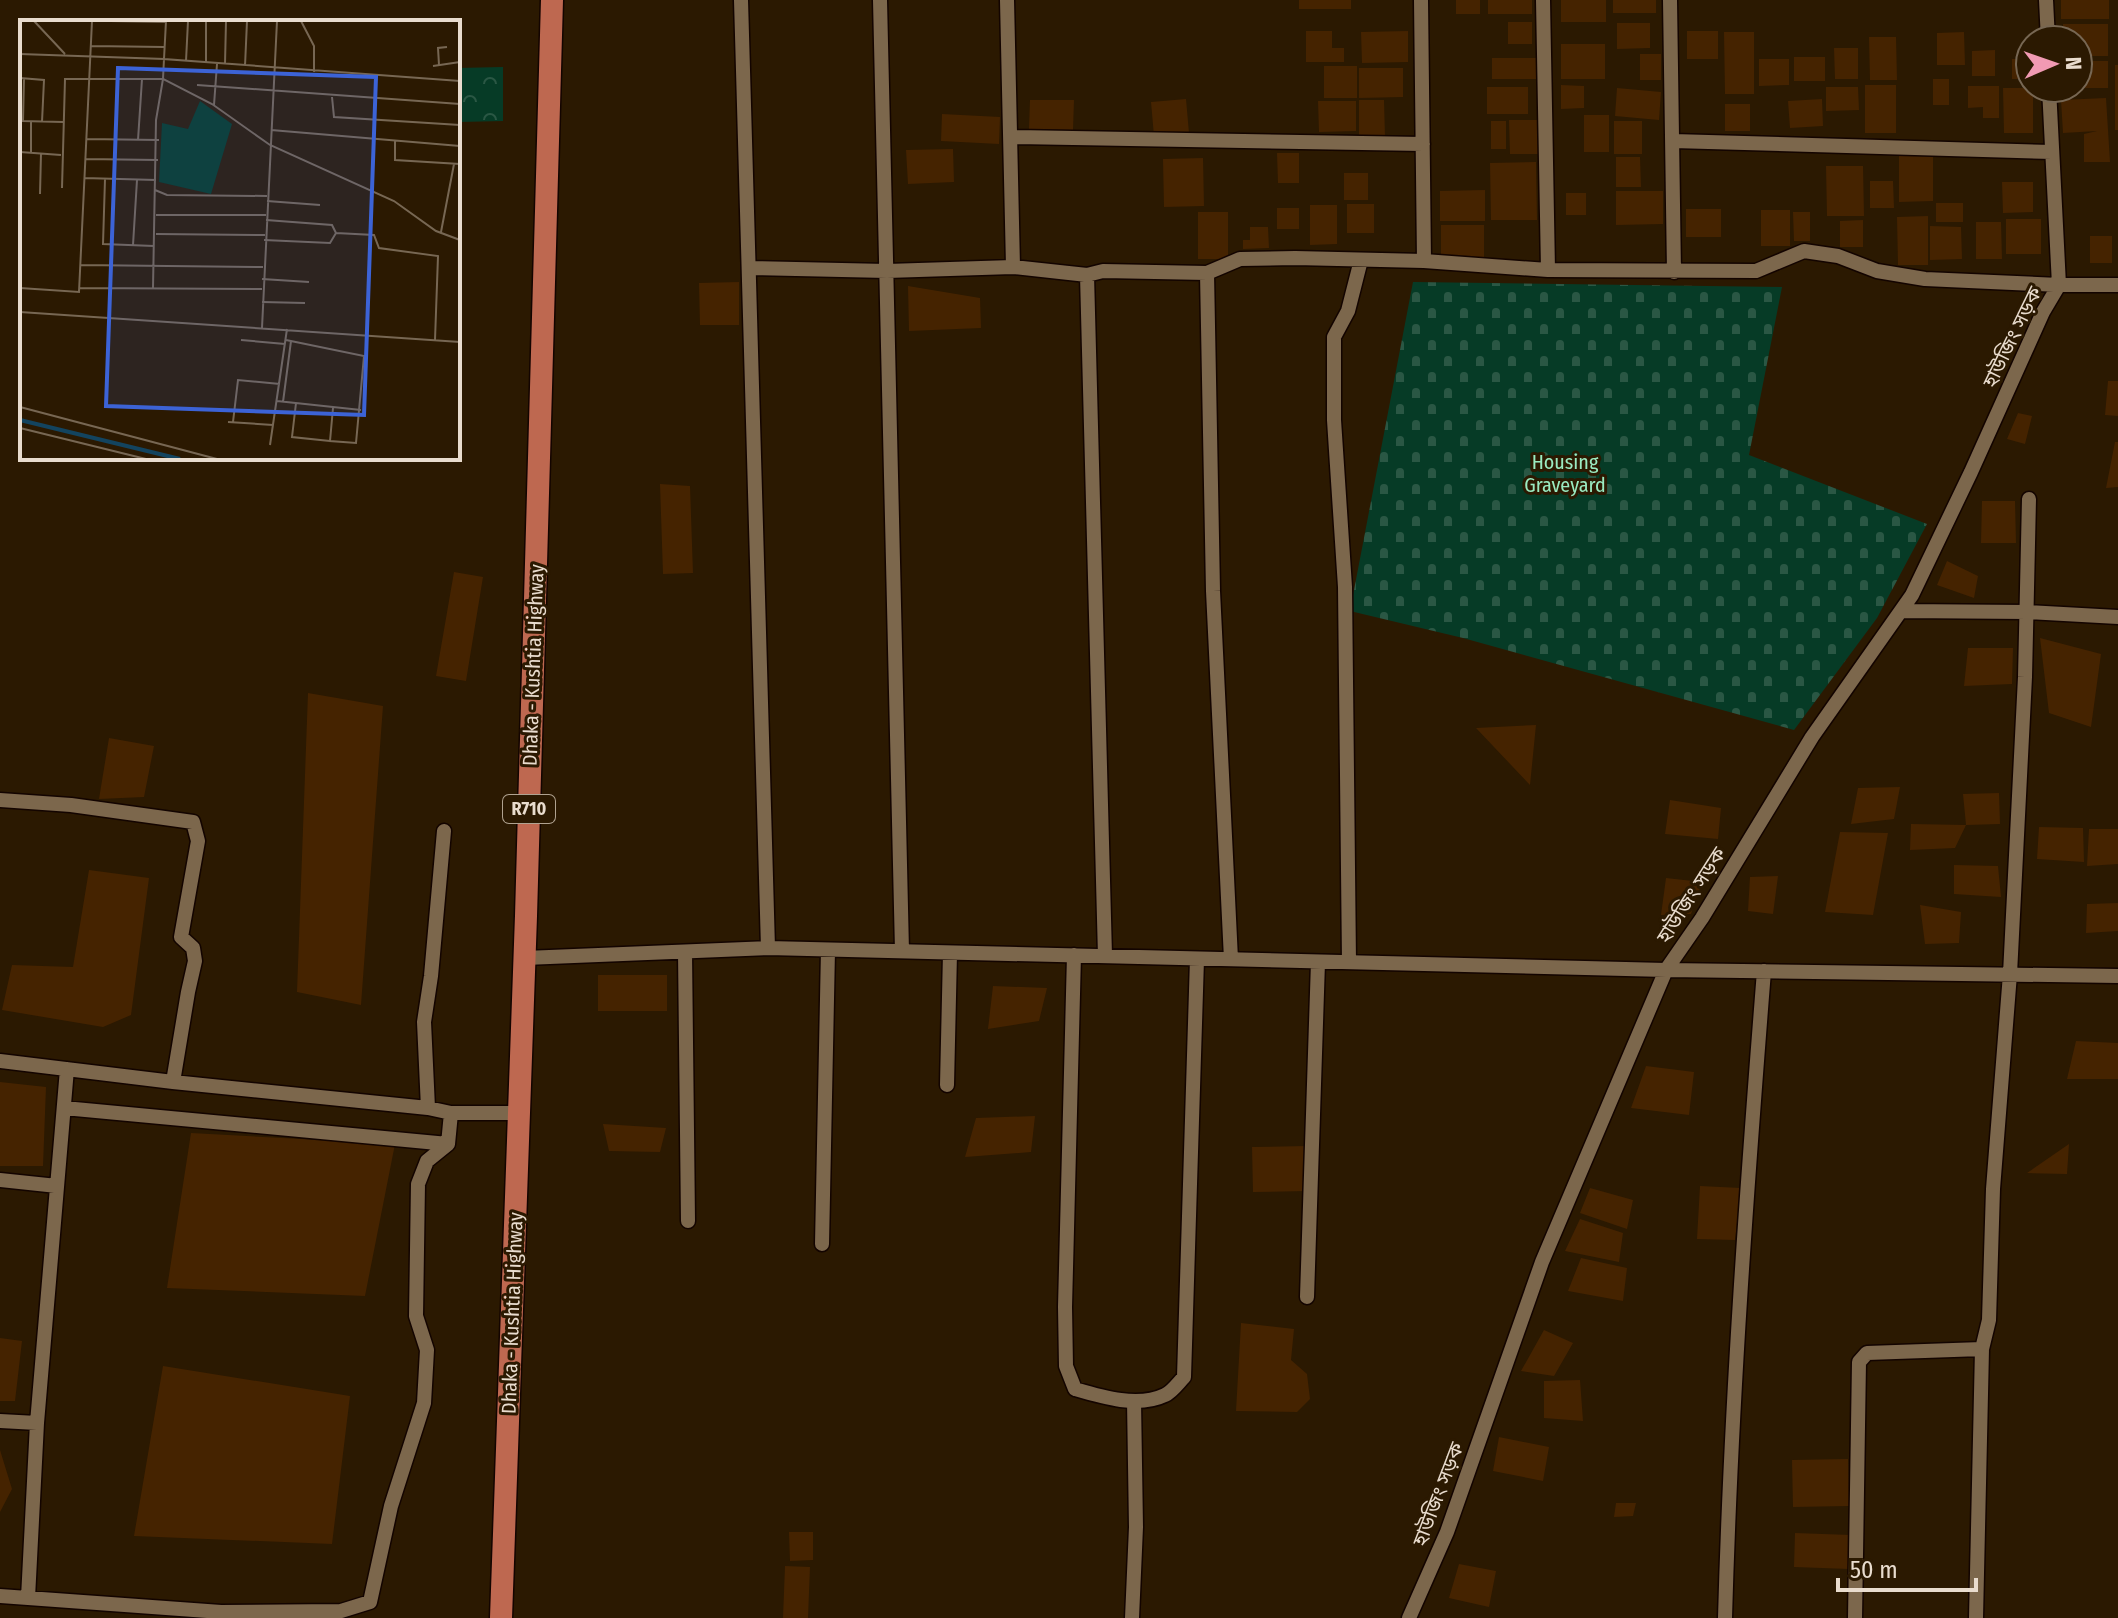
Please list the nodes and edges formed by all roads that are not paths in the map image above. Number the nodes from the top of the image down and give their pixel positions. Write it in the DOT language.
graph roads {
  1 [pos="552,0"];
  2 [pos="741,0"];
  3 [pos="880,0"];
  4 [pos="1007,0"];
  5 [pos="1421,0"];
  6 [pos="1543,0"];
  7 [pos="1670,0"];
  8 [pos="2046,0"];
  9 [pos="2047,24"];
  10 [pos="2050,104"];
  11 [pos="1012,137"];
  12 [pos="1673,141"];
  13 [pos="1423,144"];
  14 [pos="2052,152"];
  15 [pos="1361,260"];
  16 [pos="1424,261"];
  17 [pos="1013,267"];
  18 [pos="749,268"];
  19 [pos="1548,270"];
  20 [pos="887,271"];
  21 [pos="1674,272"];
  22 [pos="1207,273"];
  23 [pos="1087,275"];
  24 [pos="2059,285"];
  25 [pos="2118,285"];
  26 [pos="2029,499"];
  27 [pos="1901,611"];
  28 [pos="2027,612"];
  29 [pos="2118,617"];
  30 [pos="0,800"];
  31 [pos="444,831"];
  32 [pos="768,948"];
  33 [pos="828,950"];
  34 [pos="902,951"];
  35 [pos="685,952"];
  36 [pos="950,953"];
  37 [pos="1074,955"];
  38 [pos="1105,956"];
  39 [pos="525,958"];
  40 [pos="1197,959"];
  41 [pos="1231,959"];
  42 [pos="1318,962"];
  43 [pos="1349,962"];
  44 [pos="1666,970"];
  45 [pos="1764,971"];
  46 [pos="2010,974"];
  47 [pos="2118,976"];
  48 [pos="0,1061"];
  49 [pos="67,1069"];
  50 [pos="173,1082"];
  51 [pos="947,1085"];
  52 [pos="64,1108"];
  53 [pos="428,1108"];
  54 [pos="451,1113"];
  55 [pos="519,1113"];
  56 [pos="448,1144"];
  57 [pos="0,1180"];
  58 [pos="57,1186"];
  59 [pos="688,1221"];
  60 [pos="822,1244"];
  61 [pos="1307,1297"];
  62 [pos="1982,1349"];
  63 [pos="1134,1401"];
  64 [pos="0,1421"];
  65 [pos="37,1423"];
  66 [pos="0,1596"];
  67 [pos="28,1598"];
  68 [pos="501,1618"];
  69 [pos="1132,1618"];
  70 [pos="1409,1618"];
  71 [pos="1725,1618"];
  72 [pos="1855,1618"];
  73 [pos="1976,1618"];
  1 -- 39 [label="main road, Dhaka - Kushtia Highway / R710"];
  2 -- 18 [label="street"];
  3 -- 20 [label="street"];
  4 -- 11 [label="street"];
  5 -- 13 [label="street"];
  6 -- 19 [label="street"];
  7 -- 12 [label="street"];
  8 -- 9 [label="street"];
  10 -- 14 [label="street"];
  11 -- 13 [label="street"];
  11 -- 17 [label="street"];
  12 -- 14 [label="street"];
  12 -- 21 [label="street"];
  13 -- 16 [label="street"];
  14 -- 24 [label="street"];
  15 -- 16 [label="street"];
  15 -- 22 [label="street"];
  15 -- 43 [label="street"];
  16 -- 19 [label="street"];
  17 -- 20 [label="street"];
  17 -- 23 [label="street"];
  18 -- 20 [label="street"];
  18 -- 32 [label="street"];
  19 -- 21 [label="street"];
  20 -- 34 [label="street"];
  21 -- 24 [label="street"];
  22 -- 23 [label="street"];
  22 -- 41 [label="street"];
  23 -- 38 [label="street"];
  24 -- 25 [label="street, হাউজিং সড়ক"];
  24 -- 27 [label="street, হাউজিং সড়ক"];
  26 -- 28 [label="street"];
  27 -- 28 [label="street"];
  27 -- 44 [label="street, হাউজিং সড়ক"];
  28 -- 29 [label="street"];
  28 -- 46 [label="street"];
  30 -- 50 [label="street"];
  31 -- 53 [label="street"];
  32 -- 33 [label="street"];
  32 -- 35 [label="street"];
  33 -- 34 [label="street"];
  33 -- 60 [label="street"];
  34 -- 36 [label="street"];
  35 -- 39 [label="street"];
  35 -- 59 [label="street"];
  36 -- 37 [label="street"];
  36 -- 51 [label="street"];
  37 -- 38 [label="street"];
  37 -- 63 [label="street"];
  38 -- 40 [label="street"];
  39 -- 55 [label="main road, Dhaka - Kushtia Highway / R710"];
  40 -- 41 [label="street"];
  40 -- 63 [label="street"];
  41 -- 42 [label="street"];
  42 -- 43 [label="street"];
  42 -- 61 [label="street"];
  43 -- 44 [label="street"];
  44 -- 45 [label="street"];
  44 -- 70 [label="street, হাউজিং সড়ক"];
  45 -- 46 [label="street"];
  45 -- 71 [label="street"];
  46 -- 47 [label="street"];
  46 -- 62 [label="street"];
  48 -- 49 [label="street"];
  49 -- 50 [label="street"];
  49 -- 52 [label="street"];
  50 -- 53 [label="street"];
  52 -- 56 [label="street"];
  52 -- 58 [label="street"];
  53 -- 54 [label="street"];
  54 -- 55 [label="street"];
  54 -- 56 [label="street"];
  55 -- 68 [label="main road, Dhaka - Kushtia Highway / R710"];
  56 -- 67 [label="street"];
  57 -- 58 [label="street"];
  58 -- 65 [label="street"];
  62 -- 72 [label="street"];
  62 -- 73 [label="street"];
  63 -- 69 [label="street"];
  64 -- 65 [label="street"];
  65 -- 67 [label="street"];
  66 -- 67 [label="street"];
}
